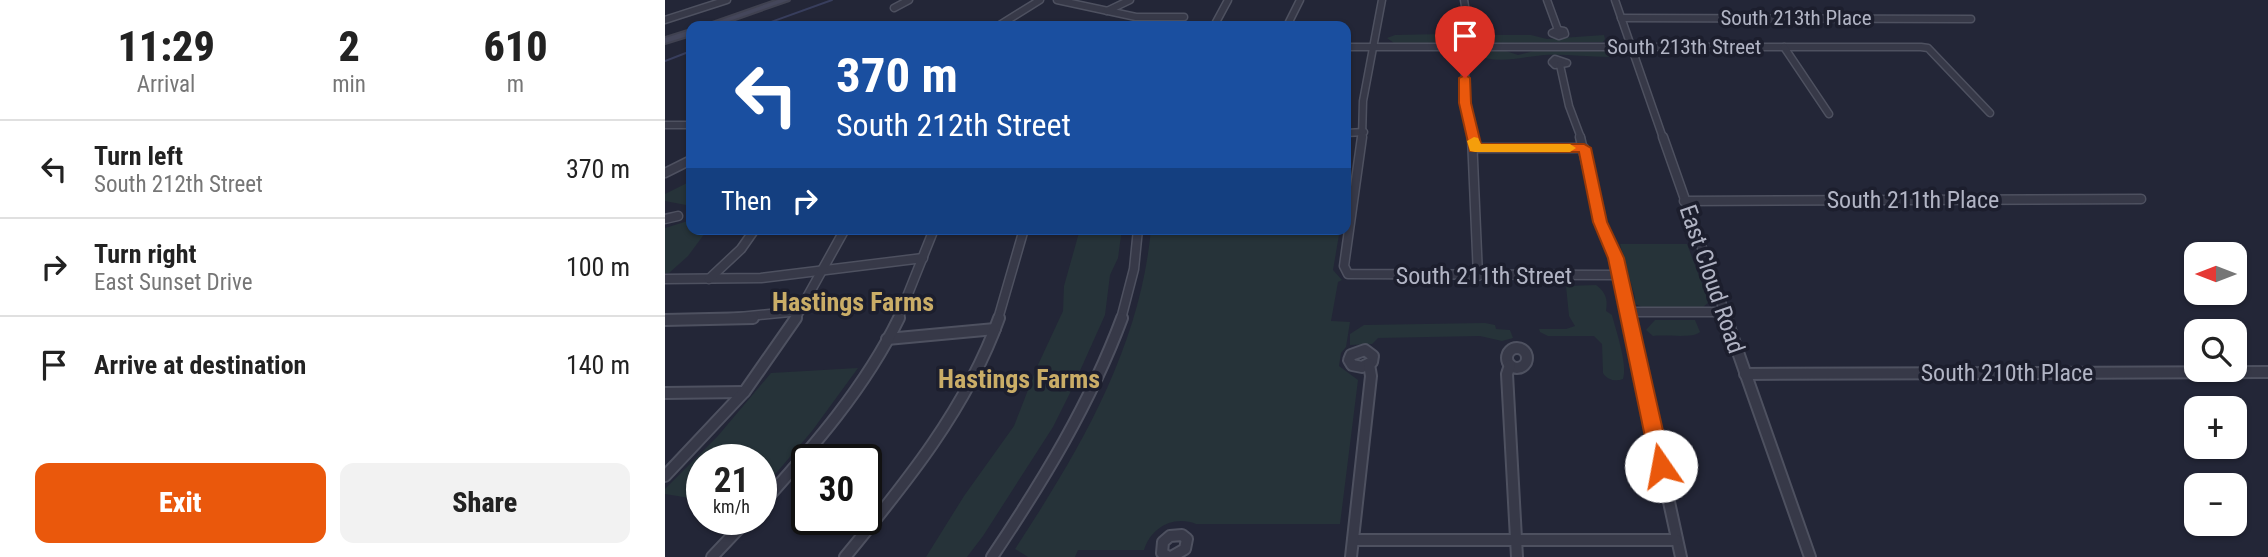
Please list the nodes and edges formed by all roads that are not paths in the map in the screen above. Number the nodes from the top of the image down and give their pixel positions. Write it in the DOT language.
graph roads {
  1 [pos="727,0"];
  2 [pos="785,0"];
  3 [pos="909,0"];
  4 [pos="1040,0"];
  5 [pos="1057,0"];
  6 [pos="1130,0"];
  7 [pos="1228,0"];
  8 [pos="1300,0"];
  9 [pos="1382,0"];
  10 [pos="1464,0"];
  11 [pos="1547,0"];
  12 [pos="1615,0"];
  13 [pos="894,8"];
  14 [pos="1107,11"];
  15 [pos="1184,17"];
  16 [pos="1621,18"];
  17 [pos="1971,19"];
  18 [pos="665,20"];
  19 [pos="723,21"];
  20 [pos="1006,21"];
  21 [pos="1217,21"];
  22 [pos="1290,21"];
  23 [pos="1469,30"];
  24 [pos="1558,30"];
  25 [pos="686,34"];
  26 [pos="665,41"];
  27 [pos="1631,46"];
  28 [pos="1351,47"];
  29 [pos="1373,47"];
  30 [pos="1784,47"];
  31 [pos="1465,64"];
  32 [pos="1560,65"];
  33 [pos="1990,113"];
  34 [pos="1829,114"];
  35 [pos="665,125"];
  36 [pos="686,125"];
  37 [pos="1364,132"];
  38 [pos="1351,133"];
  39 [pos="1475,148"];
  40 [pos="1584,148"];
  41 [pos="686,162"];
  42 [pos="665,173"];
  43 [pos="2141,199"];
  44 [pos="1684,201"];
  45 [pos="1351,214"];
  46 [pos="678,216"];
  47 [pos="665,219"];
  48 [pos="751,235"];
  49 [pos="842,235"];
  50 [pos="933,235"];
  51 [pos="1022,235"];
  52 [pos="1137,235"];
  53 [pos="1348,235"];
  54 [pos="923,258"];
  55 [pos="823,270"];
  56 [pos="1620,275"];
  57 [pos="1478,276"];
  58 [pos="665,279"];
  59 [pos="709,279"];
  60 [pos="800,311"];
  61 [pos="1628,312"];
  62 [pos="1724,312"];
  63 [pos="665,320"];
  64 [pos="995,329"];
  65 [pos="887,339"];
  66 [pos="1369,365"];
  67 [pos="1510,365"];
  68 [pos="2268,372"];
  69 [pos="1745,374"];
  70 [pos="744,392"];
  71 [pos="665,393"];
  72 [pos="665,476"];
  73 [pos="777,486"];
  74 [pos="733,535"];
  75 [pos="1516,539"];
  76 [pos="1353,540"];
  77 [pos="1677,540"];
  78 [pos="712,557"];
  79 [pos="845,557"];
  80 [pos="992,557"];
  81 [pos="1351,557"];
  82 [pos="1517,557"];
  83 [pos="1681,557"];
  84 [pos="1810,557"];
  1 -- 18 [label="street"];
  2 -- 19 [label="street"];
  3 -- 13 [label="street"];
  4 -- 20 [label="street"];
  5 -- 14 [label="street"];
  6 -- 14 [label="street"];
  7 -- 21 [label="street"];
  8 -- 22 [label="street"];
  9 -- 29 [label="street"];
  10 -- 23 [label="street"];
  11 -- 24 [label="street"];
  12 -- 16 [label="street, East Cloud Road"];
  14 -- 15 [label="street"];
  16 -- 17 [label="street, South 213th Place"];
  16 -- 27 [label="street, East Cloud Road"];
  25 -- 26 [label="street"];
  27 -- 29 [label="street, South 213th Street"];
  27 -- 30 [label="street, South 213th Street"];
  27 -- 44 [label="street, East Cloud Road"];
  28 -- 29 [label="street, South 213th Street"];
  29 -- 37 [label="street"];
  30 -- 33 [label="street, South 213th Street"];
  30 -- 34 [label="street"];
  31 -- 39 [label="street"];
  32 -- 40 [label="street"];
  35 -- 36 [label="street"];
  37 -- 38 [label="street"];
  37 -- 45 [label="street, South 211th Street"];
  39 -- 40 [label="street"];
  39 -- 57 [label="street"];
  40 -- 56 [label="street"];
  41 -- 42 [label="street"];
  43 -- 44 [label="street, South 211th Place"];
  44 -- 62 [label="street, East Cloud Road"];
  46 -- 47 [label="street"];
  48 -- 59 [label="street"];
  49 -- 55 [label="street"];
  50 -- 54 [label="street"];
  51 -- 64 [label="street"];
  52 -- 80 [label="street"];
  53 -- 57 [label="street, South 211th Street"];
  54 -- 55 [label="street"];
  54 -- 65 [label="street"];
  55 -- 59 [label="street"];
  55 -- 60 [label="street"];
  56 -- 57 [label="street, South 211th Street"];
  56 -- 61 [label="street"];
  58 -- 59 [label="street"];
  60 -- 63 [label="street"];
  60 -- 70 [label="street"];
  61 -- 62 [label="street"];
  61 -- 77 [label="street"];
  62 -- 69 [label="street, East Cloud Road"];
  64 -- 65 [label="street"];
  64 -- 79 [label="street"];
  65 -- 73 [label="street"];
  66 -- 76 [label="street"];
  67 -- 75 [label="street"];
  68 -- 69 [label="street, South 210th Place"];
  69 -- 84 [label="street, East Cloud Road"];
  70 -- 71 [label="street"];
  70 -- 72 [label="street"];
  74 -- 78 [label="street"];
  75 -- 76 [label="street"];
  75 -- 77 [label="street"];
  75 -- 82 [label="street"];
  76 -- 81 [label="street"];
  77 -- 83 [label="street"];
}
